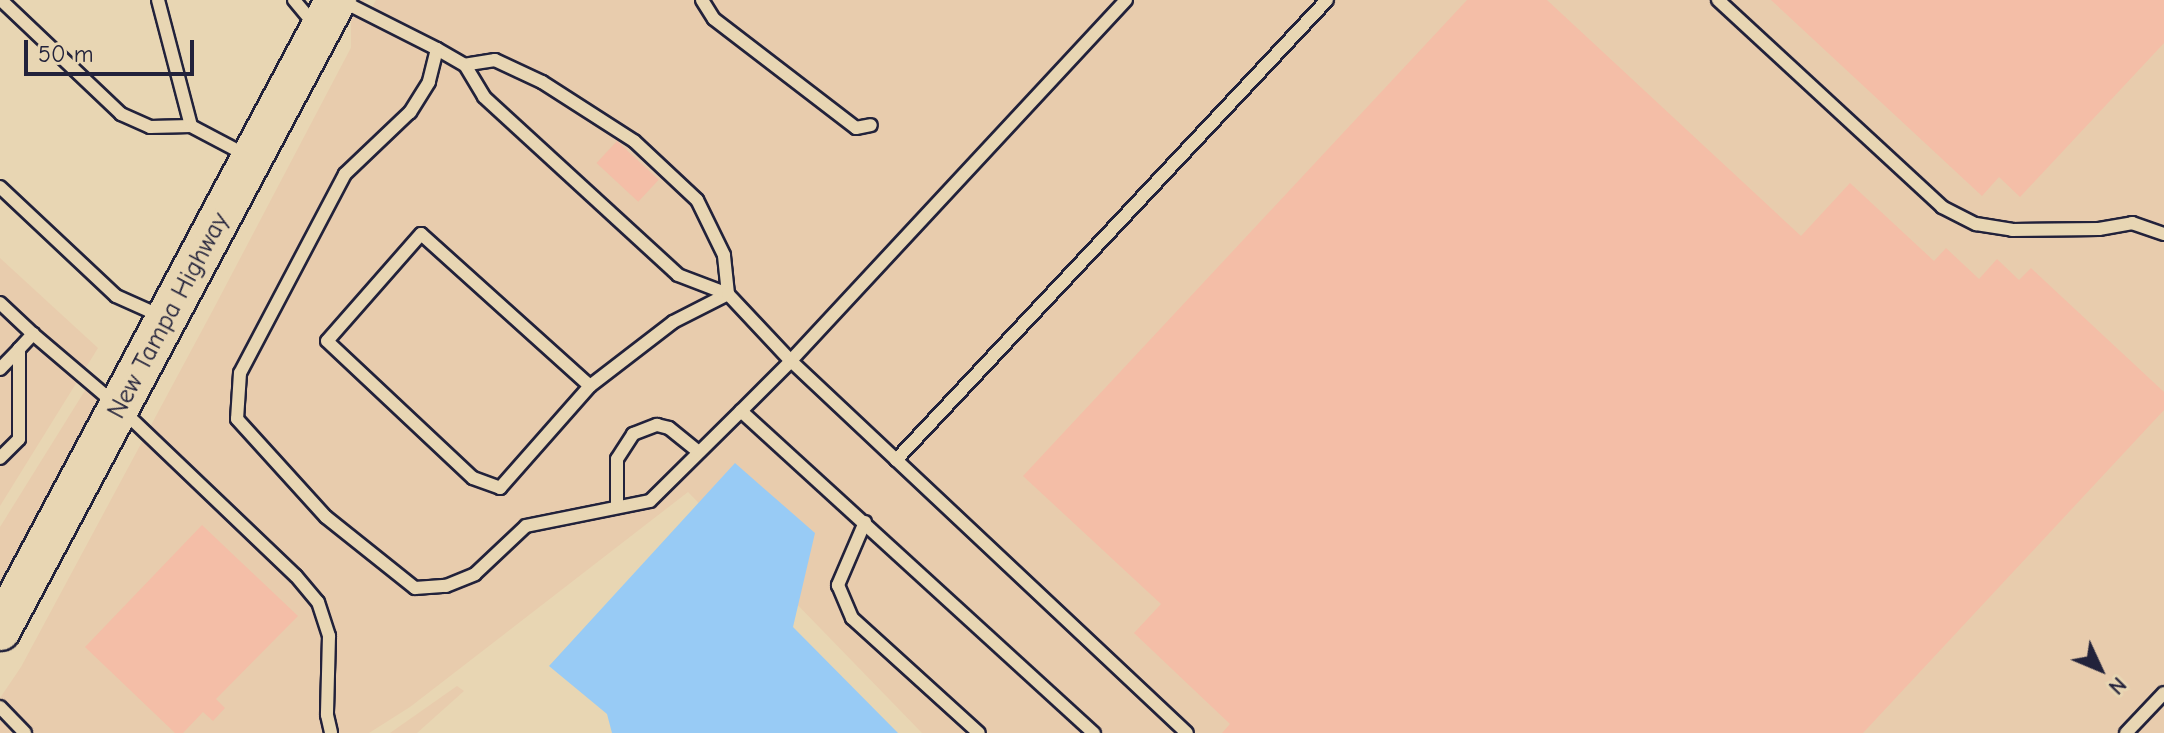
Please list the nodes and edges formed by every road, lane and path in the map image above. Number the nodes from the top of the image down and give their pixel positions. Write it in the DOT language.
graph roads {
  1 [pos="1,0"];
  2 [pos="158,0"];
  3 [pos="294,0"];
  4 [pos="702,0"];
  5 [pos="1126,0"];
  6 [pos="1327,0"];
  7 [pos="1718,0"];
  8 [pos="332,10"];
  9 [pos="437,49"];
  10 [pos="465,65"];
  11 [pos="871,125"];
  12 [pos="191,126"];
  13 [pos="253,158"];
  14 [pos="0,187"];
  15 [pos="2164,234"];
  16 [pos="728,294"];
  17 [pos="0,303"];
  18 [pos="168,320"];
  19 [pos="33,334"];
  20 [pos="19,349"];
  21 [pos="791,361"];
  22 [pos="0,369"];
  23 [pos="590,386"];
  24 [pos="120,408"];
  25 [pos="741,411"];
  26 [pos="699,452"];
  27 [pos="0,458"];
  28 [pos="896,460"];
  29 [pos="617,505"];
  30 [pos="865,522"];
  31 [pos="0,630"];
  32 [pos="2164,693"];
  33 [pos="0,707"];
  34 [pos="25,733"];
  35 [pos="331,733"];
  36 [pos="979,733"];
  37 [pos="1094,733"];
  38 [pos="1187,733"];
  39 [pos="2126,733"];
  1 -- 12 [label="lane"];
  2 -- 12 [label="lane"];
  3 -- 8 [label="lane"];
  4 -- 11 [label="lane"];
  5 -- 21 [label="lane"];
  6 -- 28 [label="lane"];
  7 -- 15 [label="lane"];
  8 -- 9 [label="lane"];
  8 -- 13 [label="main road, New Tampa Highway"];
  9 -- 10 [label="lane"];
  9 -- 29 [label="lane"];
  10 -- 16 [label="lane"];
  10 -- 16 [label="lane"];
  12 -- 13 [label="lane"];
  13 -- 18 [label="main road, New Tampa Highway"];
  14 -- 18 [label="lane"];
  16 -- 21 [label="lane"];
  16 -- 23 [label="lane"];
  17 -- 19 [label="lane"];
  18 -- 24 [label="main road, New Tampa Highway"];
  19 -- 20 [label="lane"];
  19 -- 24 [label="lane"];
  20 -- 22 [label="lane"];
  20 -- 27 [label="lane"];
  21 -- 25 [label="lane"];
  21 -- 28 [label="lane"];
  23 -- 23 [label="lane"];
  24 -- 31 [label="main road, New Tampa Highway"];
  24 -- 35 [label="lane"];
  25 -- 26 [label="lane"];
  25 -- 30 [label="lane"];
  26 -- 29 [label="lane"];
  26 -- 29 [label="lane"];
  28 -- 38 [label="lane"];
  30 -- 36 [label="lane"];
  30 -- 37 [label="lane"];
  32 -- 39 [label="lane"];
  33 -- 34 [label="lane"];
}
